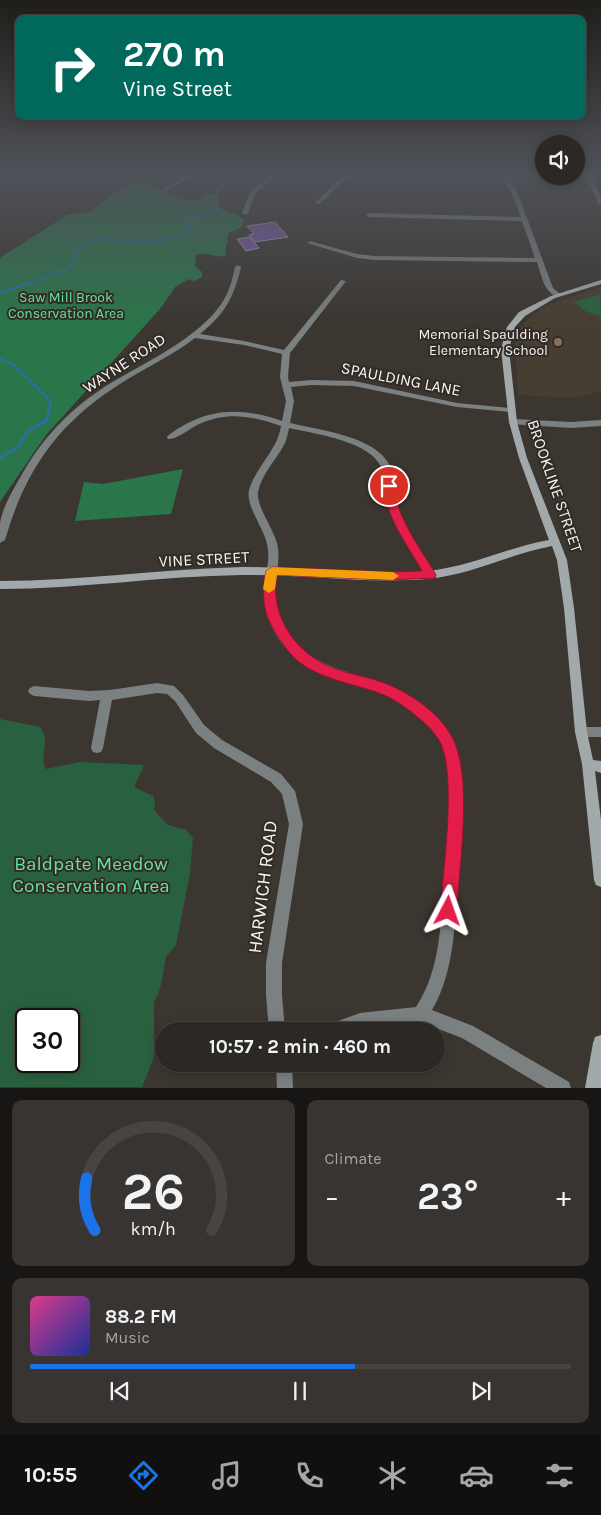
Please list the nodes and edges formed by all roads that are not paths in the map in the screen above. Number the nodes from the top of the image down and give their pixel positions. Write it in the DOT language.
graph roads {
  1 [pos="525,224"];
  2 [pos="310,242"];
  3 [pos="539,260"];
  4 [pos="238,267"];
  5 [pos="343,281"];
  6 [pos="601,282"];
  7 [pos="558,295"];
  8 [pos="193,335"];
  9 [pos="286,353"];
  10 [pos="287,385"];
  11 [pos="512,416"];
  12 [pos="601,423"];
  13 [pos="286,424"];
  14 [pos="171,437"];
  15 [pos="0,540"];
  16 [pos="556,542"];
  17 [pos="272,571"];
  18 [pos="430,575"];
  19 [pos="0,585"];
  20 [pos="34,691"];
  21 [pos="107,695"];
  22 [pos="581,732"];
  23 [pos="601,732"];
  24 [pos="96,748"];
  25 [pos="594,766"];
  26 [pos="601,880"];
  27 [pos="420,1014"];
  28 [pos="277,1022"];
  29 [pos="357,1022"];
  30 [pos="601,1043"];
  31 [pos="284,1072"];
  32 [pos="285,1088"];
  33 [pos="562,1088"];
  34 [pos="594,1088"];
  1 -- 3 [label="street"];
  2 -- 3 [label="street"];
  3 -- 7 [label="street"];
  4 -- 8 [label="street, WAYNE ROAD"];
  5 -- 9 [label="street"];
  6 -- 7 [label="main road, BROOKLINE STREET"];
  7 -- 11 [label="main road, BROOKLINE STREET"];
  8 -- 9 [label="street"];
  8 -- 15 [label="street, WAYNE ROAD"];
  9 -- 10 [label="street"];
  10 -- 11 [label="street, SPAULDING LANE"];
  10 -- 13 [label="street"];
  11 -- 12 [label="street, SPAULDING LANE"];
  11 -- 16 [label="main road, BROOKLINE STREET"];
  13 -- 14 [label="street"];
  13 -- 17 [label="street"];
  13 -- 18 [label="street"];
  16 -- 18 [label="main road, VINE STREET"];
  16 -- 22 [label="main road, BROOKLINE STREET"];
  17 -- 18 [label="main road, VINE STREET"];
  17 -- 19 [label="main road, VINE STREET"];
  17 -- 27 [label="street"];
  20 -- 21 [label="street, HARWICH ROAD"];
  21 -- 24 [label="street"];
  21 -- 28 [label="street, HARWICH ROAD"];
  22 -- 23 [label="street"];
  22 -- 25 [label="main road, BROOKLINE STREET"];
  25 -- 26 [label="main road, BROOKLINE STREET"];
  27 -- 29 [label="street"];
  27 -- 33 [label="street"];
  30 -- 34 [label="main road"];
  31 -- 32 [label="street"];
}
